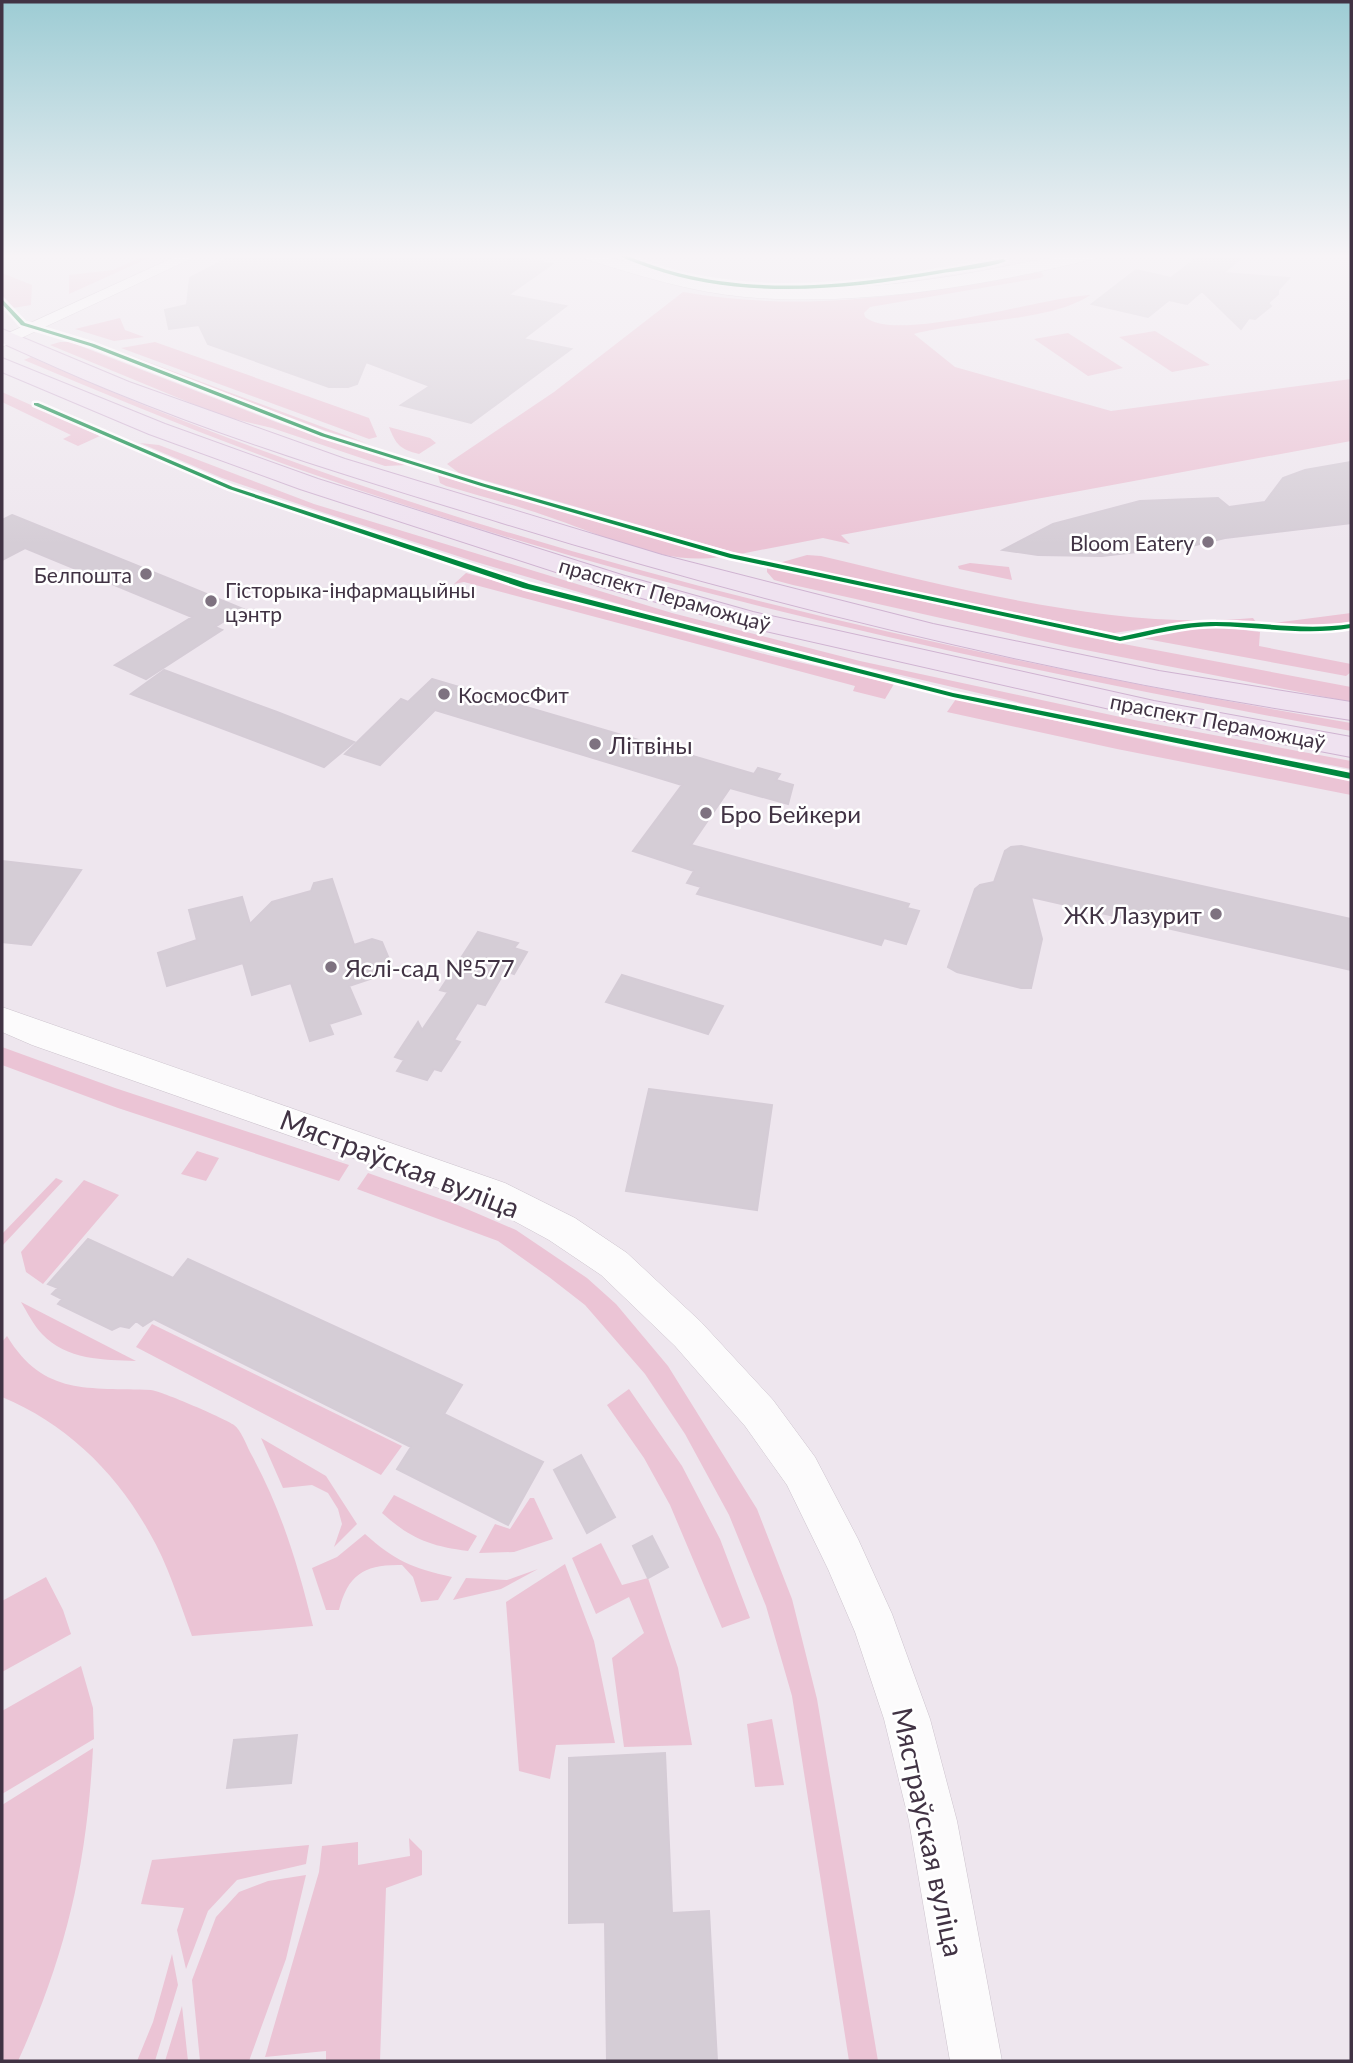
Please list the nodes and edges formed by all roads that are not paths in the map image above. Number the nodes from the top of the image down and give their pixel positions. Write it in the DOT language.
graph roads {
  1 [pos="17,352"];
  2 [pos="24,352"];
  3 [pos="1351,710"];
  4 [pos="1351,747"];
  5 [pos="2,1019"];
  6 [pos="976,2061"];
  1 -- 4 [label="main road, праспект Пераможцаў"];
  2 -- 3 [label="main road, праспект Пераможцаў"];
  5 -- 6 [label="street, Мястраўская вуліца"];
}
